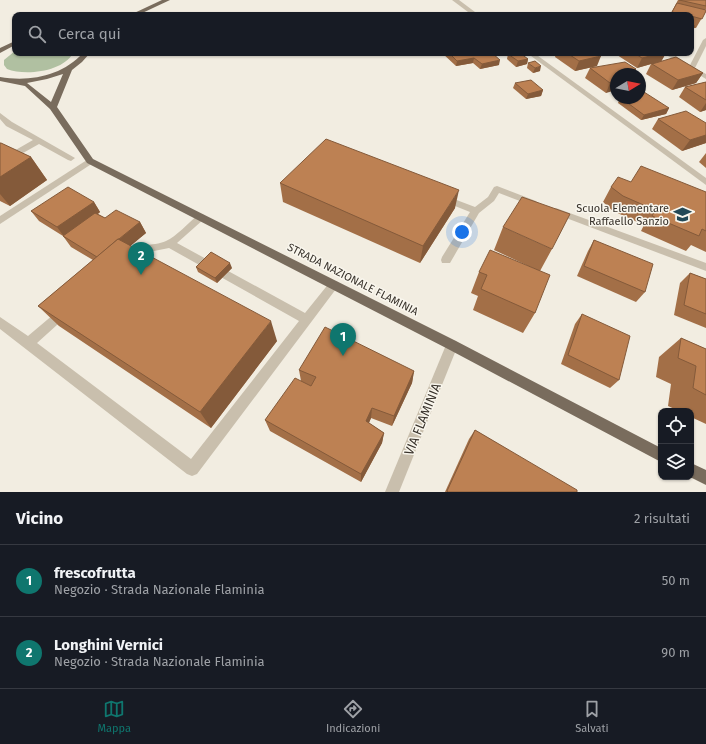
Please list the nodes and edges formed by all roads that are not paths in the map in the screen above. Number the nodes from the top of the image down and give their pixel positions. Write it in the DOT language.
graph roads {
  1 [pos="167,0"];
  2 [pos="455,0"];
  3 [pos="140,12"];
  4 [pos="472,12"];
  5 [pos="706,40"];
  6 [pos="12,44"];
  7 [pos="12,45"];
  8 [pos="0,46"];
  9 [pos="0,51"];
  10 [pos="85,56"];
  11 [pos="534,56"];
  12 [pos="671,56"];
  13 [pos="69,68"];
  14 [pos="692,68"];
  15 [pos="706,77"];
  16 [pos="0,78"];
  17 [pos="12,80"];
  18 [pos="53,107"];
  19 [pos="0,115"];
  20 [pos="38,140"];
  21 [pos="71,158"];
  22 [pos="90,161"];
  23 [pos="0,164"];
  24 [pos="706,182"];
  25 [pos="432,194"];
  26 [pos="476,211"];
  27 [pos="201,217"];
  28 [pos="0,222"];
  29 [pos="170,244"];
  30 [pos="446,260"];
  31 [pos="118,267"];
  32 [pos="706,267"];
  33 [pos="334,285"];
  34 [pos="76,302"];
  35 [pos="307,320"];
  36 [pos="0,322"];
  37 [pos="28,343"];
  38 [pos="452,345"];
  39 [pos="658,453"];
  40 [pos="694,472"];
  41 [pos="706,478"];
  42 [pos="392,492"];
  1 -- 3 [label="main road"];
  2 -- 4 [label="street"];
  5 -- 14 [label="street"];
  6 -- 8 [label="main road"];
  7 -- 9 [label="main road"];
  10 -- 13 [label="main road, STRADA NAZIONALE FLAMINIA"];
  11 -- 24 [label="street"];
  12 -- 14 [label="street"];
  13 -- 17 [label="main road, STRADA NAZIONALE FLAMINIA"];
  13 -- 18 [label="main road, STRADA NAZIONALE FLAMINIA"];
  14 -- 15 [label="street"];
  16 -- 17 [label="main road, STRADA NAZIONALE FLAMINIA"];
  17 -- 18 [label="main road, STRADA NAZIONALE FLAMINIA"];
  18 -- 22 [label="main road, STRADA NAZIONALE FLAMINIA"];
  19 -- 20 [label="street"];
  20 -- 21 [label="street"];
  20 -- 23 [label="street"];
  22 -- 27 [label="main road, STRADA NAZIONALE FLAMINIA"];
  22 -- 28 [label="street"];
  25 -- 26 [label="street"];
  26 -- 30 [label="street"];
  26 -- 32 [label="street"];
  27 -- 29 [label="street"];
  27 -- 33 [label="main road, STRADA NAZIONALE FLAMINIA"];
  29 -- 31 [label="street"];
  29 -- 35 [label="street"];
  33 -- 35 [label="street"];
  33 -- 38 [label="main road, STRADA NAZIONALE FLAMINIA"];
  34 -- 37 [label="street"];
  35 -- 37 [label="street"];
  36 -- 37 [label="street"];
  38 -- 39 [label="main road, STRADA NAZIONALE FLAMINIA"];
  38 -- 42 [label="street, VIA FLAMINIA"];
  40 -- 41 [label="main road"];
}
